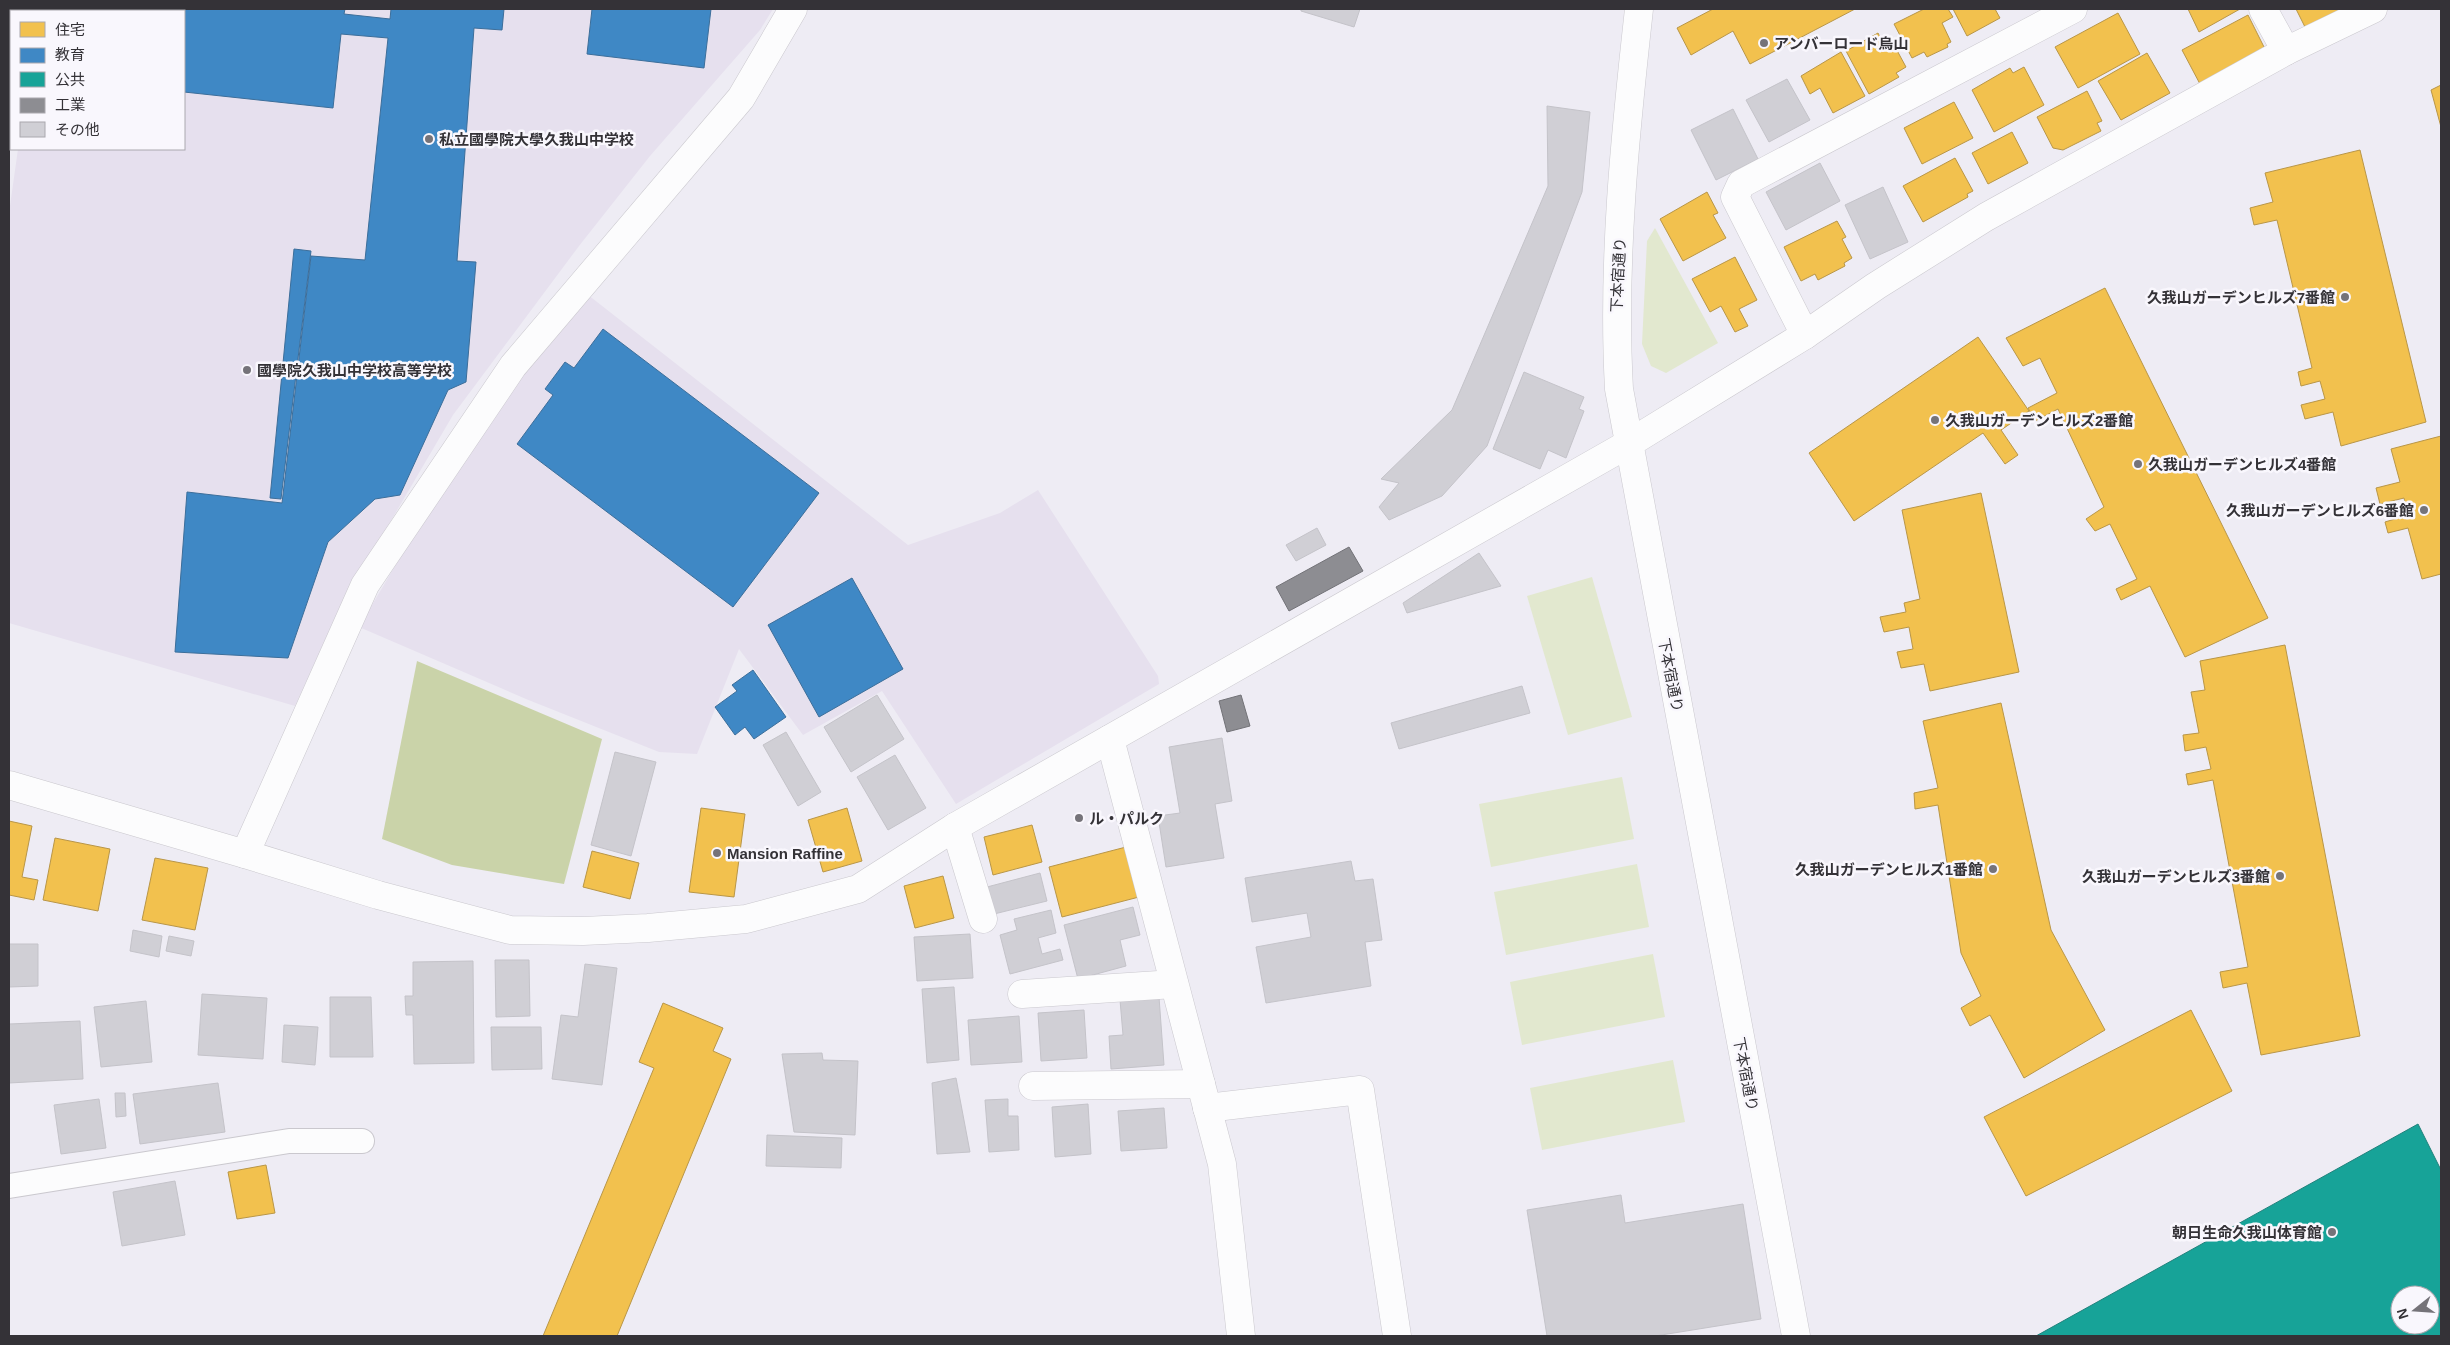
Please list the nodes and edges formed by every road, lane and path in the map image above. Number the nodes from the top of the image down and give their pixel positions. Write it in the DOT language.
graph roads {
  1 [pos="793,9"];
  2 [pos="1638,9"];
  3 [pos="2073,9"];
  4 [pos="2263,9"];
  5 [pos="2369,10"];
  6 [pos="2286,51"];
  7 [pos="1805,335"];
  8 [pos="1628,444"];
  9 [pos="1110,739"];
  10 [pos="9,785"];
  11 [pos="956,827"];
  12 [pos="245,854"];
  13 [pos="983,919"];
  14 [pos="1174,984"];
  15 [pos="1022,994"];
  16 [pos="1033,1086"];
  17 [pos="1204,1096"];
  18 [pos="362,1140"];
  19 [pos="9,1186"];
  20 [pos="1241,1336"];
  21 [pos="1397,1336"];
  22 [pos="1796,1336"];
  1 -- 12 [label="street"];
  2 -- 8 [label="street, 下本宿通り"];
  3 -- 7 [label="street"];
  4 -- 6 [label="street"];
  5 -- 6 [label="street"];
  6 -- 7 [label="street"];
  7 -- 8 [label="street"];
  8 -- 9 [label="street"];
  8 -- 22 [label="street, 下本宿通り"];
  9 -- 11 [label="street"];
  9 -- 14 [label="street"];
  10 -- 12 [label="street"];
  11 -- 12 [label="street"];
  11 -- 13 [label="street"];
  14 -- 15 [label="street"];
  14 -- 17 [label="street"];
  16 -- 17 [label="street"];
  17 -- 20 [label="street"];
  17 -- 21 [label="street"];
  18 -- 19 [label="lane"];
}
